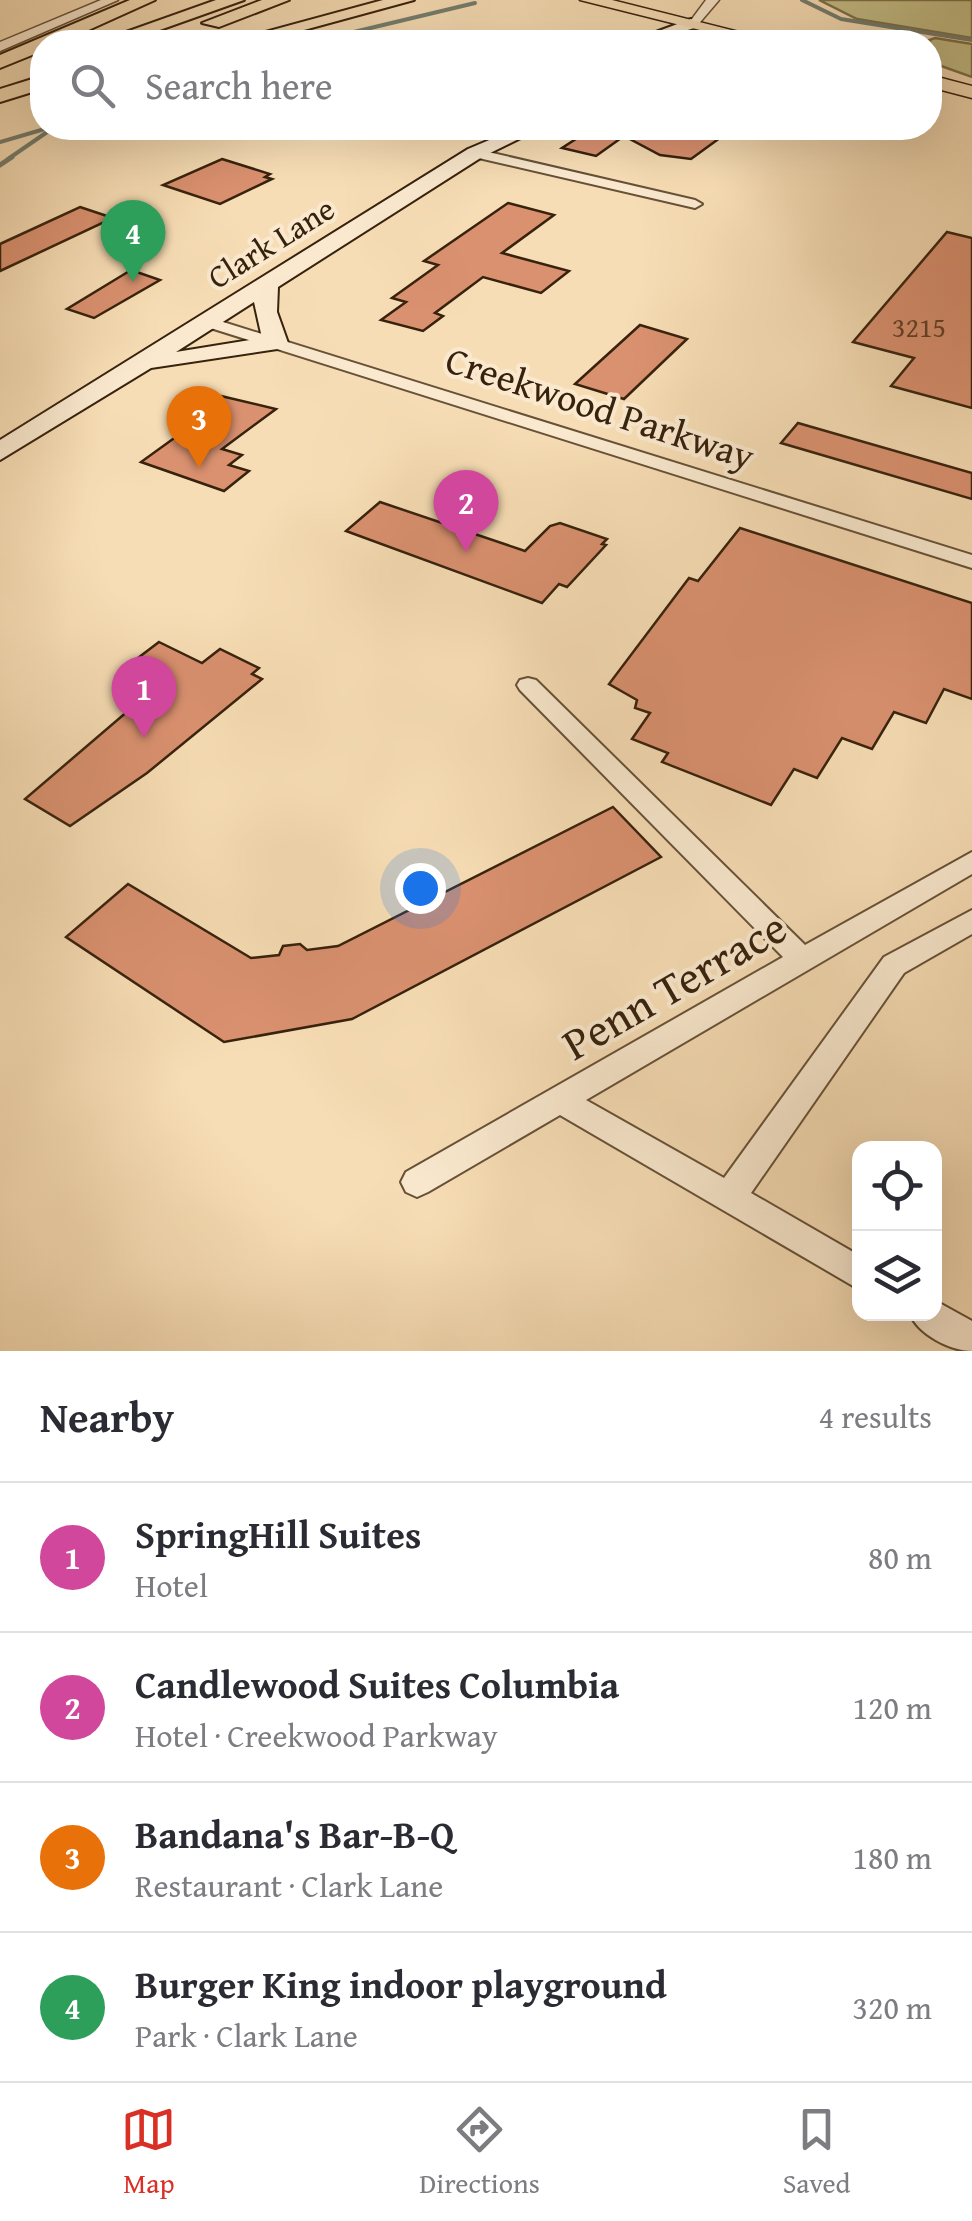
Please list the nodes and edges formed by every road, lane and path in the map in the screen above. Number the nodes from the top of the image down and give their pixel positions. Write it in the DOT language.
graph roads {
  1 [pos="112,0"];
  2 [pos="146,0"];
  3 [pos="235,0"];
  4 [pos="280,0"];
  5 [pos="405,0"];
  6 [pos="589,0"];
  7 [pos="704,0"];
  8 [pos="716,0"];
  9 [pos="629,10"];
  10 [pos="690,24"];
  11 [pos="38,30"];
  12 [pos="75,30"];
  13 [pos="144,30"];
  14 [pos="191,30"];
  15 [pos="286,30"];
  16 [pos="646,30"];
  17 [pos="673,30"];
  18 [pos="682,30"];
  19 [pos="716,30"];
  20 [pos="747,30"];
  21 [pos="30,33"];
  22 [pos="4,44"];
  23 [pos="30,49"];
  24 [pos="0,62"];
  25 [pos="30,68"];
  26 [pos="0,79"];
  27 [pos="942,85"];
  28 [pos="30,86"];
  29 [pos="972,92"];
  30 [pos="0,96"];
  31 [pos="30,96"];
  32 [pos="0,105"];
  33 [pos="486,140"];
  34 [pos="505,140"];
  35 [pos="475,153"];
  36 [pos="695,204"];
  37 [pos="267,284"];
  38 [pos="207,322"];
  39 [pos="276,343"];
  40 [pos="138,366"];
  41 [pos="0,452"];
  42 [pos="972,562"];
  43 [pos="528,685"];
  44 [pos="972,862"];
  45 [pos="972,920"];
  46 [pos="803,960"];
  47 [pos="560,1100"];
  48 [pos="417,1182"];
  49 [pos="729,1198"];
  50 [pos="852,1269"];
  51 [pos="938,1321"];
  52 [pos="972,1340"];
  1 -- 11 [label="street"];
  2 -- 12 [label="highway"];
  3 -- 13 [label="highway"];
  4 -- 14 [label="highway"];
  5 -- 15 [label="highway"];
  6 -- 9 [label="highway"];
  7 -- 9 [label="highway"];
  8 -- 10 [label="street"];
  8 -- 20 [label="highway"];
  9 -- 10 [label="highway"];
  9 -- 16 [label="highway"];
  10 -- 17 [label="main road"];
  10 -- 18 [label="main road"];
  10 -- 19 [label="highway"];
  21 -- 22 [label="street"];
  23 -- 24 [label="highway"];
  25 -- 26 [label="highway"];
  27 -- 29 [label="highway"];
  28 -- 30 [label="highway"];
  31 -- 32 [label="highway"];
  33 -- 35 [label="main road, Clark Lane"];
  34 -- 35 [label="main road, Clark Lane"];
  35 -- 36 [label="street"];
  35 -- 37 [label="main road, Clark Lane"];
  37 -- 38 [label="main road, Clark Lane"];
  37 -- 39 [label="main road"];
  38 -- 39 [label="street, Creekwood Parkway"];
  38 -- 40 [label="main road, Clark Lane"];
  39 -- 40 [label="main road"];
  39 -- 42 [label="street, Creekwood Parkway"];
  40 -- 41 [label="main road, Clark Lane"];
  43 -- 46 [label="street"];
  44 -- 46 [label="street, Penn Terrace"];
  45 -- 49 [label="street"];
  46 -- 47 [label="street, Penn Terrace"];
  47 -- 48 [label="street, Penn Terrace"];
  47 -- 49 [label="street"];
  49 -- 50 [label="street"];
  51 -- 52 [label="street"];
}
